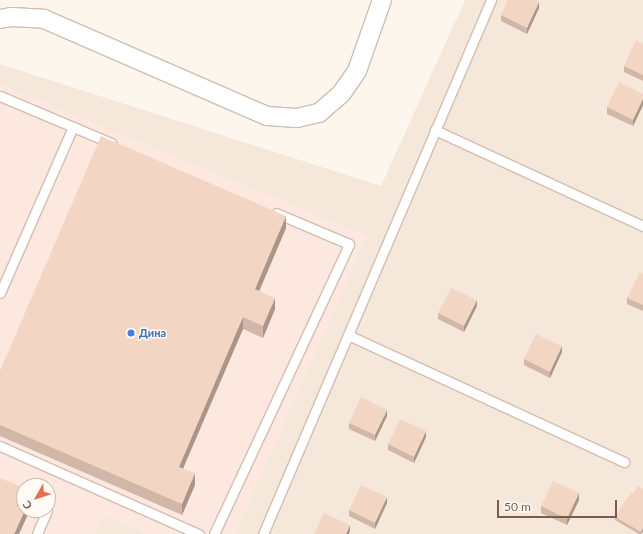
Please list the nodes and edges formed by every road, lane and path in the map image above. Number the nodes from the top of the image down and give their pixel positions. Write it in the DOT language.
graph roads {
  1 [pos="382,0"];
  2 [pos="491,0"];
  3 [pos="0,19"];
  4 [pos="0,96"];
  5 [pos="73,127"];
  6 [pos="435,130"];
  7 [pos="117,146"];
  8 [pos="269,210"];
  9 [pos="643,226"];
  10 [pos="0,293"];
  11 [pos="348,335"];
  12 [pos="0,446"];
  13 [pos="624,462"];
  14 [pos="44,518"];
  15 [pos="37,534"];
  16 [pos="199,534"];
  17 [pos="214,534"];
  18 [pos="263,534"];
  1 -- 3 [label="street"];
  2 -- 6 [label="lane"];
  4 -- 5 [label="lane"];
  5 -- 7 [label="lane"];
  5 -- 10 [label="lane"];
  6 -- 9 [label="lane"];
  6 -- 11 [label="lane"];
  8 -- 17 [label="lane"];
  11 -- 13 [label="lane"];
  11 -- 18 [label="lane"];
  12 -- 16 [label="lane"];
  14 -- 15 [label="lane"];
}
